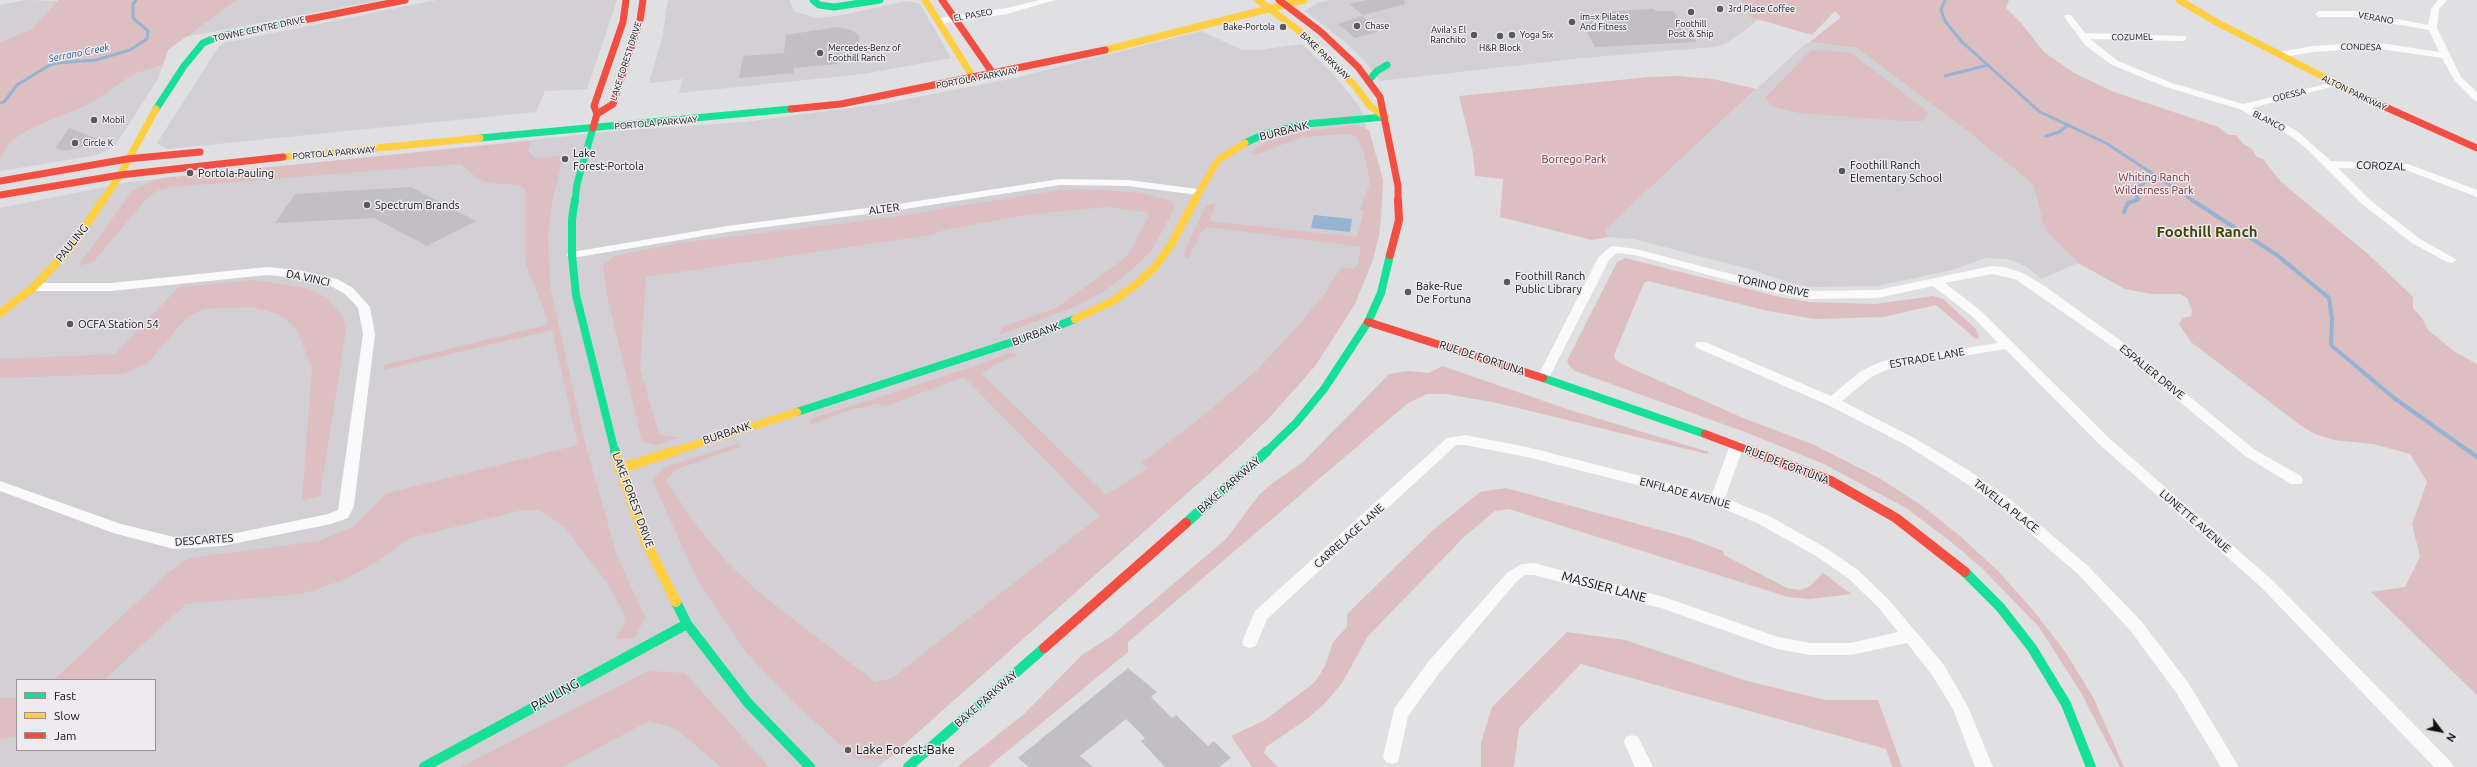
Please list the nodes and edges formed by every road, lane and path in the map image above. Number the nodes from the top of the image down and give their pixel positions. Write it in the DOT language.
graph roads {
  1 [pos="405,0"];
  2 [pos="626,0"];
  3 [pos="643,0"];
  4 [pos="813,0"];
  5 [pos="880,0"];
  6 [pos="925,0"];
  7 [pos="942,0"];
  8 [pos="1052,0"];
  9 [pos="1258,0"];
  10 [pos="1304,0"];
  11 [pos="2179,0"];
  12 [pos="2196,0"];
  13 [pos="2443,0"];
  14 [pos="1282,2"];
  15 [pos="1270,8"];
  16 [pos="2319,14"];
  17 [pos="2068,17"];
  18 [pos="955,21"];
  19 [pos="941,24"];
  20 [pos="2432,28"];
  21 [pos="2235,30"];
  22 [pos="2082,36"];
  23 [pos="2183,38"];
  24 [pos="1059,50"];
  25 [pos="2278,55"];
  26 [pos="2444,55"];
  27 [pos="988,66"];
  28 [pos="1387,66"];
  29 [pos="1358,67"];
  30 [pos="968,70"];
  31 [pos="994,75"];
  32 [pos="974,79"];
  33 [pos="1368,80"];
  34 [pos="890,84"];
  35 [pos="2335,84"];
  36 [pos="2477,98"];
  37 [pos="1370,106"];
  38 [pos="2242,108"];
  39 [pos="620,112"];
  40 [pos="593,115"];
  41 [pos="1385,117"];
  42 [pos="593,128"];
  43 [pos="2477,148"];
  44 [pos="212,150"];
  45 [pos="127,159"];
  46 [pos="2328,164"];
  47 [pos="120,175"];
  48 [pos="0,181"];
  49 [pos="1198,192"];
  50 [pos="2477,194"];
  51 [pos="0,195"];
  52 [pos="572,254"];
  53 [pos="2451,260"];
  54 [pos="2004,271"];
  55 [pos="1937,283"];
  56 [pos="34,287"];
  57 [pos="0,313"];
  58 [pos="1368,322"];
  59 [pos="1700,345"];
  60 [pos="2008,345"];
  61 [pos="1543,378"];
  62 [pos="1834,402"];
  63 [pos="1460,440"];
  64 [pos="1736,445"];
  65 [pos="619,469"];
  66 [pos="2296,480"];
  67 [pos="0,486"];
  68 [pos="1717,500"];
  69 [pos="343,514"];
  70 [pos="686,624"];
  71 [pos="1911,636"];
  72 [pos="1250,642"];
  73 [pos="1632,742"];
  74 [pos="1392,757"];
  75 [pos="424,767"];
  76 [pos="810,767"];
  77 [pos="908,767"];
  78 [pos="1644,767"];
  79 [pos="1984,767"];
  80 [pos="2091,767"];
  81 [pos="2230,767"];
  82 [pos="2446,767"];
  1 -- 45 [label="main road, TOWNE CENTRE DRIVE"];
  2 -- 40 [label="main road, LAKE FOREST DRIVE"];
  3 -- 40 [label="main road, LAKE FOREST DRIVE"];
  4 -- 5 [label="main road"];
  6 -- 19 [label="main road"];
  7 -- 18 [label="main road"];
  8 -- 18 [label="street, EL PASEO"];
  9 -- 15 [label="main road, BAKE PARKWAY"];
  10 -- 14 [label="main road, PORTOLA PARKWAY"];
  11 -- 21 [label="main road, ALTON PARKWAY"];
  12 -- 21 [label="main road, ALTON PARKWAY"];
  13 -- 20 [label="street"];
  14 -- 15 [label="main road, PORTOLA PARKWAY"];
  14 -- 29 [label="main road, BAKE PARKWAY"];
  15 -- 31 [label="main road, PORTOLA PARKWAY"];
  15 -- 37 [label="main road, BAKE PARKWAY"];
  16 -- 20 [label="street, VERANO"];
  17 -- 22 [label="street, BLANCO"];
  18 -- 19 [label="street, EL PASEO"];
  18 -- 27 [label="main road"];
  19 -- 30 [label="main road"];
  20 -- 26 [label="street"];
  21 -- 25 [label="main road, ALTON PARKWAY"];
  22 -- 23 [label="street, COZUMEL"];
  22 -- 38 [label="street, BLANCO"];
  24 -- 27 [label="main road, PORTOLA PARKWAY"];
  25 -- 26 [label="street, CONDESA"];
  25 -- 35 [label="main road, ALTON PARKWAY"];
  26 -- 36 [label="street"];
  27 -- 30 [label="main road, PORTOLA PARKWAY"];
  27 -- 31 [label="main road"];
  28 -- 33 [label="main road"];
  29 -- 33 [label="main road, BAKE PARKWAY"];
  29 -- 37 [label="main road"];
  30 -- 32 [label="main road"];
  30 -- 34 [label="main road, PORTOLA PARKWAY"];
  31 -- 32 [label="main road, PORTOLA PARKWAY"];
  32 -- 42 [label="main road, PORTOLA PARKWAY"];
  33 -- 41 [label="main road, BAKE PARKWAY"];
  35 -- 38 [label="street, ODESSA"];
  35 -- 43 [label="main road, ALTON PARKWAY"];
  37 -- 41 [label="main road, BAKE PARKWAY"];
  38 -- 46 [label="street, BLANCO"];
  39 -- 40 [label="main road, PORTOLA PARKWAY"];
  40 -- 42 [label="main road, LAKE FOREST DRIVE"];
  41 -- 49 [label="main road, BURBANK"];
  41 -- 58 [label="main road, BAKE PARKWAY"];
  42 -- 47 [label="main road, PORTOLA PARKWAY"];
  42 -- 52 [label="main road, LAKE FOREST DRIVE"];
  44 -- 45 [label="main road"];
  45 -- 47 [label="main road, PAULING"];
  45 -- 48 [label="main road"];
  46 -- 50 [label="street, COROZAL"];
  46 -- 53 [label="street, BLANCO"];
  47 -- 51 [label="main road, PORTOLA PARKWAY"];
  47 -- 56 [label="main road, PAULING"];
  49 -- 52 [label="street, ALTER"];
  49 -- 65 [label="main road, BURBANK"];
  52 -- 65 [label="main road, LAKE FOREST DRIVE"];
  54 -- 55 [label="street, TORINO DRIVE"];
  54 -- 66 [label="street, ESPALIER DRIVE"];
  55 -- 60 [label="street, LUNETTE AVENUE"];
  55 -- 61 [label="street, TORINO DRIVE"];
  56 -- 57 [label="main road, PAULING"];
  56 -- 69 [label="street, DA VINCI"];
  58 -- 61 [label="main road, RUE DE FORTUNA"];
  58 -- 77 [label="main road, BAKE PARKWAY"];
  59 -- 62 [label="street, TAVELLA PLACE"];
  60 -- 62 [label="street, ESTRADE LANE"];
  60 -- 82 [label="street, LUNETTE AVENUE"];
  61 -- 64 [label="main road, RUE DE FORTUNA"];
  62 -- 81 [label="street, TAVELLA PLACE"];
  63 -- 68 [label="street, ENFILADE AVENUE"];
  63 -- 72 [label="street, CARRELAGE LANE"];
  64 -- 68 [label="street"];
  64 -- 80 [label="main road, RUE DE FORTUNA"];
  65 -- 70 [label="main road, LAKE FOREST DRIVE"];
  67 -- 69 [label="street, DESCARTES"];
  68 -- 71 [label="street, ENFILADE AVENUE"];
  70 -- 75 [label="main road, PAULING"];
  70 -- 76 [label="main road, LAKE FOREST DRIVE"];
  71 -- 74 [label="street, MASSIER LANE"];
  71 -- 79 [label="street, ENFILADE AVENUE"];
  73 -- 78 [label="street"];
}
